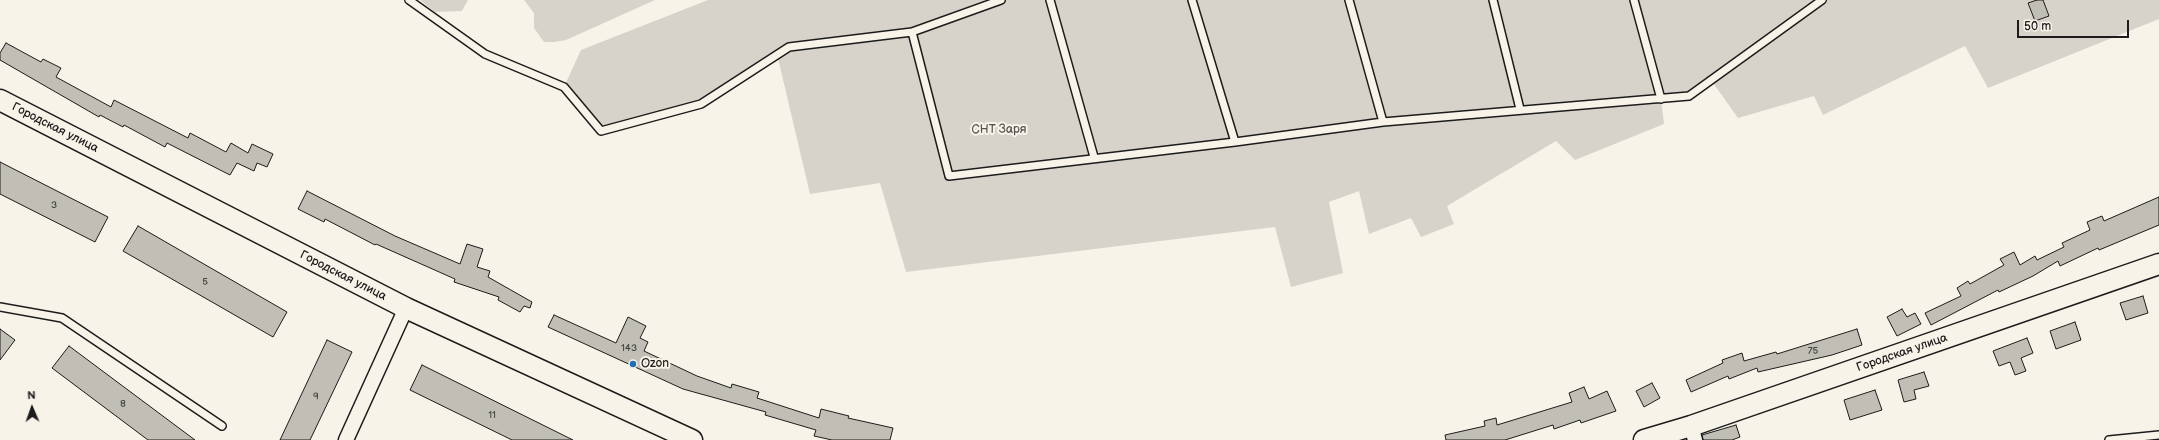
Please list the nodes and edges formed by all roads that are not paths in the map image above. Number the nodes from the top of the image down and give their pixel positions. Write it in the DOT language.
graph roads {
  1 [pos="409,0"];
  2 [pos="1001,0"];
  3 [pos="1050,0"];
  4 [pos="1192,0"];
  5 [pos="1349,0"];
  6 [pos="1493,0"];
  7 [pos="1634,0"];
  8 [pos="1822,0"];
  9 [pos="912,32"];
  10 [pos="1661,99"];
  11 [pos="0,100"];
  12 [pos="1520,109"];
  13 [pos="1383,122"];
  14 [pos="1235,142"];
  15 [pos="1094,158"];
  16 [pos="2159,264"];
  17 [pos="0,307"];
  18 [pos="406,308"];
  19 [pos="222,426"];
  20 [pos="1693,433"];
  21 [pos="2159,436"];
  22 [pos="346,440"];
  23 [pos="690,440"];
  24 [pos="1644,440"];
  25 [pos="2109,440"];
  1 -- 9 [label="lane"];
  2 -- 9 [label="lane"];
  3 -- 15 [label="lane"];
  4 -- 14 [label="lane"];
  5 -- 13 [label="lane"];
  6 -- 12 [label="lane"];
  7 -- 10 [label="lane"];
  8 -- 10 [label="lane"];
  9 -- 15 [label="lane"];
  10 -- 12 [label="lane"];
  11 -- 18 [label="street, Городская улица"];
  12 -- 13 [label="lane"];
  13 -- 14 [label="lane"];
  14 -- 15 [label="lane"];
  16 -- 20 [label="street, Городская улица"];
  17 -- 19 [label="lane"];
  18 -- 22 [label="street"];
  18 -- 23 [label="street, Городская улица"];
  20 -- 24 [label="street, Городская улица"];
  21 -- 25 [label="lane"];
}
